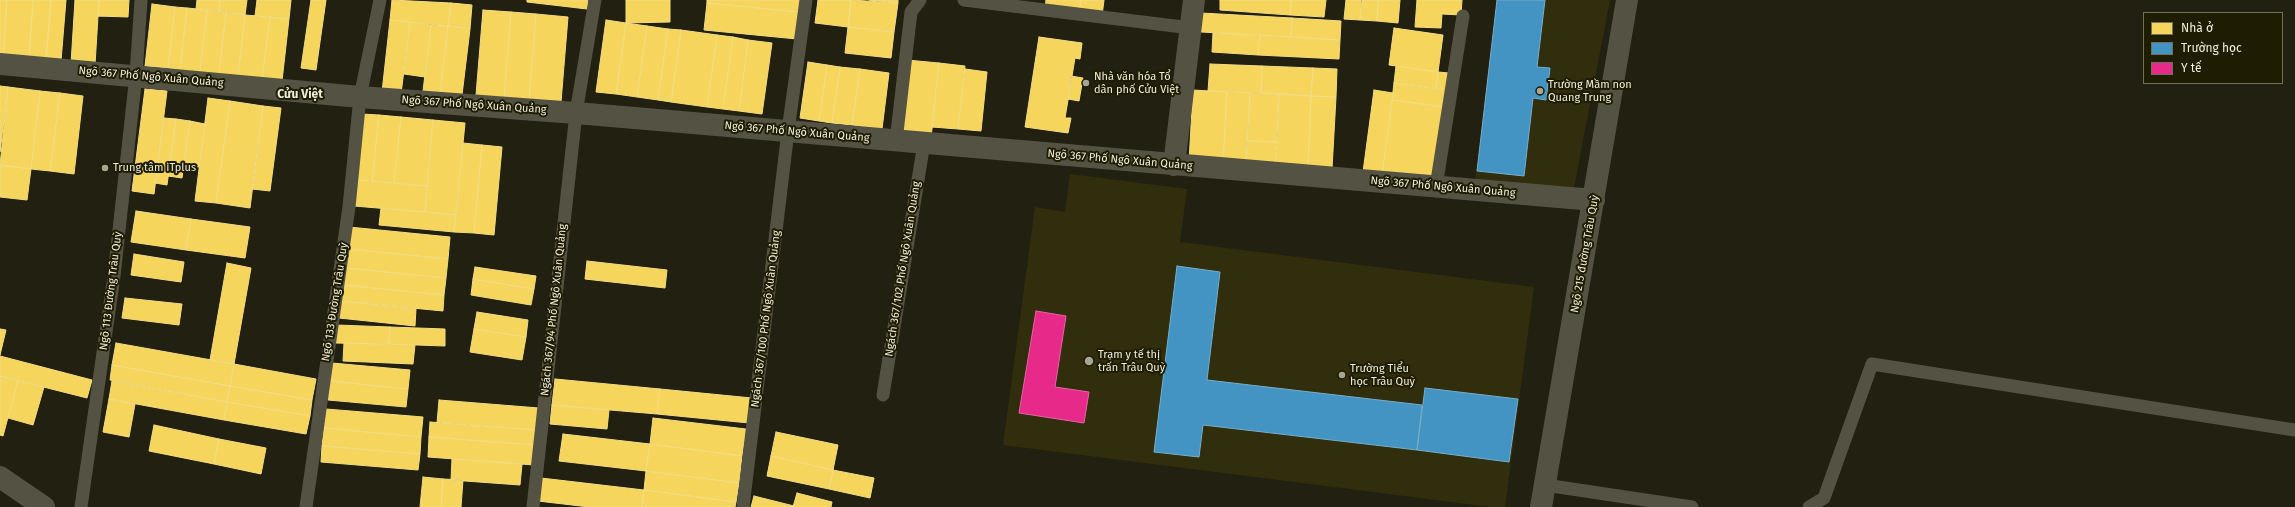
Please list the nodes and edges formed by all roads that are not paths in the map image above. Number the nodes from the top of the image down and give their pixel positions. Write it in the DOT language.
graph roads {
  1 [pos="141,0"];
  2 [pos="380,0"];
  3 [pos="595,0"];
  4 [pos="806,0"];
  5 [pos="964,0"];
  6 [pos="1194,0"];
  7 [pos="1628,0"];
  8 [pos="918,2"];
  9 [pos="1463,16"];
  10 [pos="1191,28"];
  11 [pos="0,64"];
  12 [pos="136,75"];
  13 [pos="360,97"];
  14 [pos="576,113"];
  15 [pos="788,131"];
  16 [pos="896,141"];
  17 [pos="924,143"];
  18 [pos="1174,164"];
  19 [pos="1436,187"];
  20 [pos="1594,200"];
  21 [pos="883,396"];
  22 [pos="2295,430"];
  23 [pos="0,477"];
  24 [pos="1545,485"];
  25 [pos="44,507"];
  26 [pos="81,507"];
  27 [pos="306,507"];
  28 [pos="533,507"];
  29 [pos="743,507"];
  30 [pos="1542,507"];
  31 [pos="1692,507"];
  32 [pos="1809,507"];
  1 -- 12 [label="lane, Ngõ 113 Đường Trâu Quỳ"];
  2 -- 13 [label="lane, Ngõ 133 Đường Trâu Quỳ"];
  3 -- 14 [label="lane, Ngách 367/94 Phố Ngô Xuân Quảng"];
  4 -- 15 [label="lane, Ngách 367/100 Phố Ngô Xuân Quảng"];
  5 -- 10 [label="lane"];
  6 -- 10 [label="street"];
  7 -- 20 [label="street, Ngõ 215 đường Trâu Quỳ"];
  8 -- 16 [label="lane"];
  9 -- 19 [label="lane"];
  10 -- 18 [label="street"];
  11 -- 12 [label="street, Ngõ 367 Phố Ngô Xuân Quảng"];
  12 -- 13 [label="street, Ngõ 367 Phố Ngô Xuân Quảng"];
  12 -- 26 [label="lane, Ngõ 113 Đường Trâu Quỳ"];
  13 -- 14 [label="street, Ngõ 367 Phố Ngô Xuân Quảng"];
  13 -- 27 [label="lane, Ngõ 133 Đường Trâu Quỳ"];
  14 -- 15 [label="street, Ngõ 367 Phố Ngô Xuân Quảng"];
  14 -- 28 [label="lane, Ngách 367/94 Phố Ngô Xuân Quảng"];
  15 -- 16 [label="street, Ngõ 367 Phố Ngô Xuân Quảng"];
  15 -- 29 [label="lane, Ngách 367/100 Phố Ngô Xuân Quảng"];
  16 -- 17 [label="street, Ngõ 367 Phố Ngô Xuân Quảng"];
  17 -- 18 [label="street, Ngõ 367 Phố Ngô Xuân Quảng"];
  17 -- 21 [label="lane, Ngách 367/102 Phố Ngô Xuân Quảng"];
  18 -- 19 [label="street, Ngõ 367 Phố Ngô Xuân Quảng"];
  19 -- 20 [label="street, Ngõ 367 Phố Ngô Xuân Quảng"];
  20 -- 24 [label="street, Ngõ 215 đường Trâu Quỳ"];
  22 -- 32 [label="lane"];
  23 -- 25 [label="street"];
  24 -- 30 [label="street, Ngõ 215 đường Trâu Quỳ"];
  24 -- 31 [label="lane"];
}
